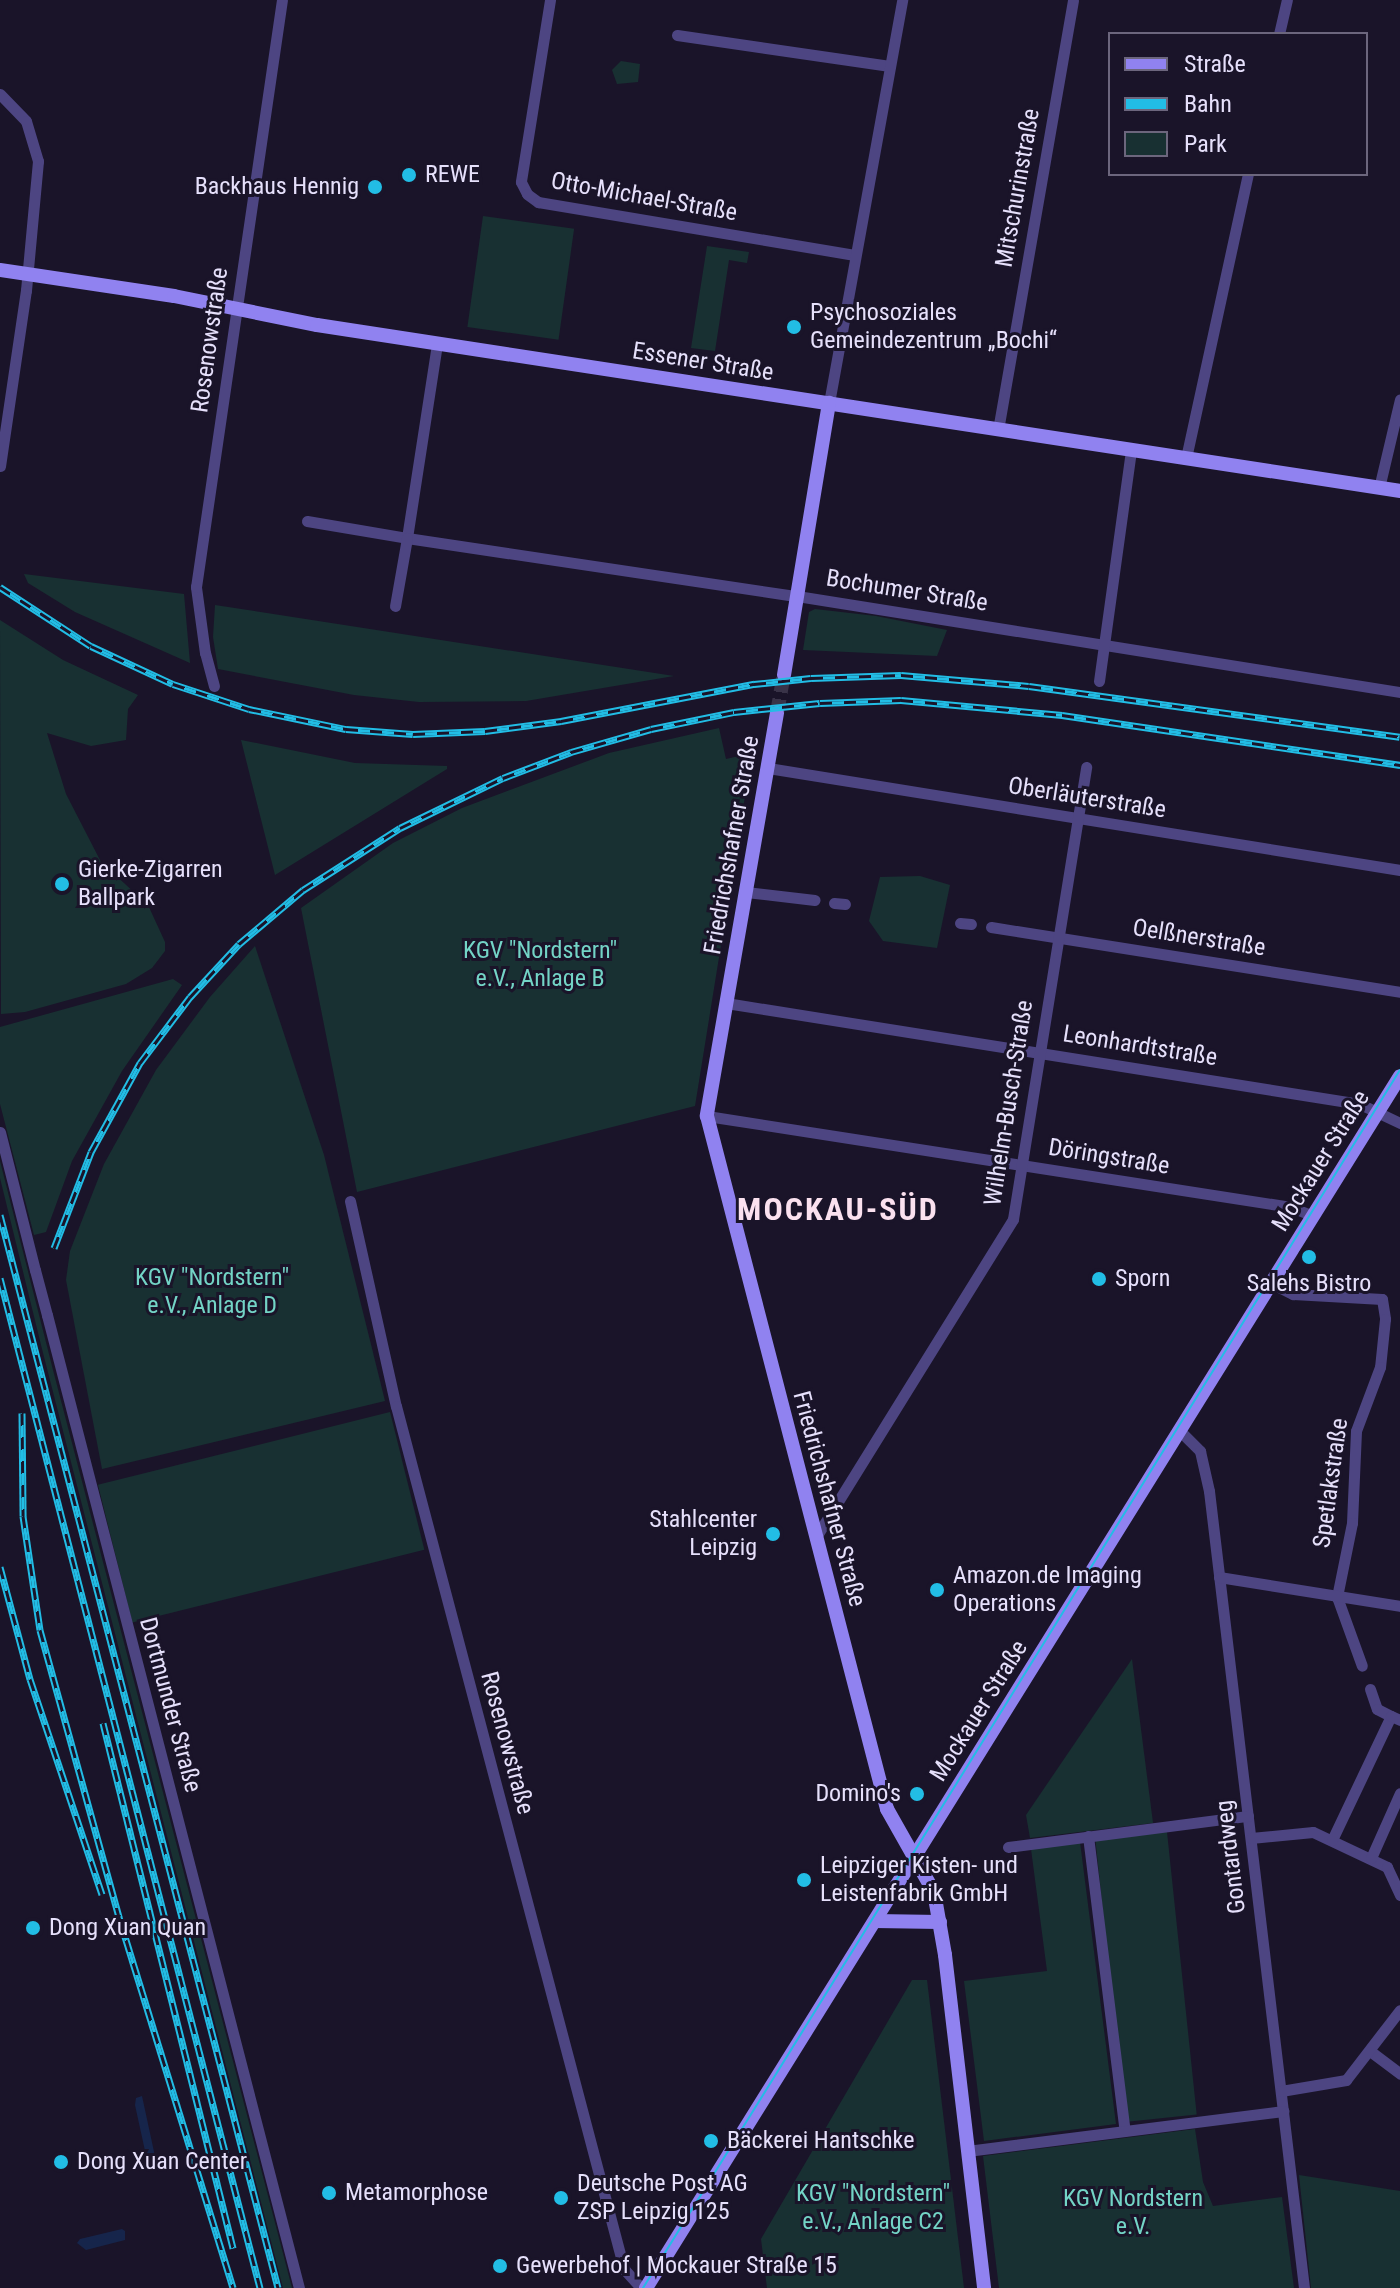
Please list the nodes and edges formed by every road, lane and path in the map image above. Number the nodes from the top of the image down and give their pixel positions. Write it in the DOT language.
graph roads {
  1 [pos="282,0"];
  2 [pos="550,0"];
  3 [pos="902,0"];
  4 [pos="1073,0"];
  5 [pos="1287,0"];
  6 [pos="1279,32"];
  7 [pos="677,35"];
  8 [pos="890,66"];
  9 [pos="0,94"];
  10 [pos="1248,176"];
  11 [pos="855,255"];
  12 [pos="0,270"];
  13 [pos="28,274"];
  14 [pos="237,310"];
  15 [pos="437,344"];
  16 [pos="1400,399"];
  17 [pos="829,403"];
  18 [pos="998,430"];
  19 [pos="1131,449"];
  20 [pos="1186,458"];
  21 [pos="0,466"];
  22 [pos="1379,488"];
  23 [pos="1400,491"];
  24 [pos="307,521"];
  25 [pos="407,538"];
  26 [pos="797,596"];
  27 [pos="395,606"];
  28 [pos="1105,645"];
  29 [pos="784,675"];
  30 [pos="1099,681"];
  31 [pos="214,686"];
  32 [pos="1400,692"];
  33 [pos="777,713"];
  34 [pos="1086,767"];
  35 [pos="768,768"];
  36 [pos="1078,819"];
  37 [pos="1400,870"];
  38 [pos="746,892"];
  39 [pos="815,900"];
  40 [pos="991,927"];
  41 [pos="1059,937"];
  42 [pos="1400,992"];
  43 [pos="726,1003"];
  44 [pos="1040,1052"];
  45 [pos="1400,1076"];
  46 [pos="1378,1112"];
  47 [pos="707,1116"];
  48 [pos="1400,1123"];
  49 [pos="0,1132"];
  50 [pos="1022,1166"];
  51 [pos="350,1201"];
  52 [pos="1313,1216"];
  53 [pos="1271,1283"];
  54 [pos="1179,1430"];
  55 [pos="816,1537"];
  56 [pos="1219,1577"];
  57 [pos="1337,1597"];
  58 [pos="1400,1606"];
  59 [pos="1362,1666"];
  60 [pos="1370,1689"];
  61 [pos="1395,1718"];
  62 [pos="1400,1793"];
  63 [pos="1248,1816"];
  64 [pos="1088,1836"];
  65 [pos="1251,1838"];
  66 [pos="1332,1840"];
  67 [pos="1008,1847"];
  68 [pos="914,1857"];
  69 [pos="1371,1858"];
  70 [pos="1400,1895"];
  71 [pos="875,1921"];
  72 [pos="940,1922"];
  73 [pos="1400,2010"];
  74 [pos="1396,2025"];
  75 [pos="1370,2051"];
  76 [pos="1400,2074"];
  77 [pos="1281,2091"];
  78 [pos="1283,2111"];
  79 [pos="1125,2131"];
  80 [pos="967,2151"];
  81 [pos="299,2288"];
  82 [pos="643,2288"];
  83 [pos="984,2288"];
  84 [pos="1304,2288"];
  1 -- 14 [label="street, Rosenowstraße"];
  2 -- 11 [label="street, Otto-Michael-Straße"];
  3 -- 8 [label="street"];
  4 -- 18 [label="street, Mitschurinstraße"];
  5 -- 6 [label="street"];
  7 -- 8 [label="street"];
  8 -- 11 [label="street"];
  9 -- 13 [label="street"];
  10 -- 20 [label="street"];
  11 -- 17 [label="street"];
  12 -- 13 [label="main road, Essener Straße"];
  13 -- 14 [label="main road, Essener Straße"];
  13 -- 21 [label="street"];
  14 -- 15 [label="main road, Essener Straße"];
  14 -- 31 [label="street, Rosenowstraße"];
  15 -- 17 [label="main road, Essener Straße"];
  15 -- 25 [label="street"];
  16 -- 22 [label="street"];
  17 -- 18 [label="main road, Essener Straße"];
  17 -- 26 [label="main road"];
  18 -- 19 [label="main road, Essener Straße"];
  19 -- 20 [label="main road, Essener Straße"];
  19 -- 28 [label="street"];
  20 -- 22 [label="main road, Essener Straße"];
  22 -- 23 [label="main road, Essener Straße"];
  24 -- 25 [label="street, Bochumer Straße"];
  25 -- 26 [label="street, Bochumer Straße"];
  25 -- 27 [label="street"];
  26 -- 28 [label="street, Bochumer Straße"];
  26 -- 29 [label="main road"];
  28 -- 30 [label="street"];
  28 -- 32 [label="street, Bochumer Straße"];
  33 -- 35 [label="main road, Friedrichshafner Straße"];
  34 -- 36 [label="street, Wilhelm-Busch-Straße"];
  35 -- 36 [label="street, Oberläuterstraße"];
  35 -- 38 [label="main road, Friedrichshafner Straße"];
  36 -- 37 [label="street, Oberläuterstraße"];
  36 -- 41 [label="street, Wilhelm-Busch-Straße"];
  38 -- 39 [label="street"];
  38 -- 43 [label="main road, Friedrichshafner Straße"];
  40 -- 41 [label="street, Oelßnerstraße"];
  41 -- 42 [label="street, Oelßnerstraße"];
  41 -- 44 [label="street, Wilhelm-Busch-Straße"];
  43 -- 44 [label="street, Leonhardtstraße"];
  43 -- 47 [label="main road, Friedrichshafner Straße"];
  44 -- 46 [label="street, Leonhardtstraße"];
  44 -- 50 [label="street, Wilhelm-Busch-Straße"];
  45 -- 46 [label="main road, Mockauer Straße"];
  46 -- 48 [label="street, Leonhardtstraße"];
  46 -- 52 [label="main road, Mockauer Straße"];
  47 -- 50 [label="street, Döringstraße"];
  47 -- 55 [label="main road, Friedrichshafner Straße"];
  49 -- 81 [label="street, Dortmunder Straße, bridge"];
  50 -- 52 [label="street, Döringstraße"];
  50 -- 55 [label="street, Wilhelm-Busch-Straße"];
  51 -- 82 [label="street, Rosenowstraße"];
  52 -- 53 [label="main road, Mockauer Straße"];
  53 -- 54 [label="main road, Mockauer Straße"];
  53 -- 57 [label="street, Spetlakstraße"];
  54 -- 56 [label="street, Gontardweg"];
  54 -- 68 [label="main road, Mockauer Straße"];
  55 -- 68 [label="main road, Friedrichshafner Straße"];
  56 -- 57 [label="street"];
  56 -- 63 [label="street, Gontardweg"];
  57 -- 58 [label="street"];
  57 -- 59 [label="street"];
  60 -- 61 [label="street"];
  61 -- 66 [label="street"];
  62 -- 69 [label="street"];
  63 -- 64 [label="street"];
  63 -- 65 [label="street, Gontardweg"];
  64 -- 67 [label="street"];
  64 -- 79 [label="street"];
  65 -- 66 [label="street"];
  65 -- 77 [label="street, Gontardweg"];
  66 -- 69 [label="street"];
  68 -- 71 [label="main road, Mockauer Straße"];
  68 -- 72 [label="main road, Friedrichshafner Straße"];
  69 -- 70 [label="street"];
  71 -- 72 [label="main road"];
  71 -- 82 [label="main road, Mockauer Straße"];
  72 -- 80 [label="main road, Friedrichshafner Straße"];
  73 -- 74 [label="street"];
  74 -- 75 [label="street"];
  75 -- 76 [label="street"];
  75 -- 77 [label="street"];
  77 -- 78 [label="street, Gontardweg"];
  78 -- 79 [label="street"];
  78 -- 84 [label="street, Gontardweg"];
  79 -- 80 [label="street"];
  80 -- 83 [label="main road, Friedrichshafner Straße"];
}
